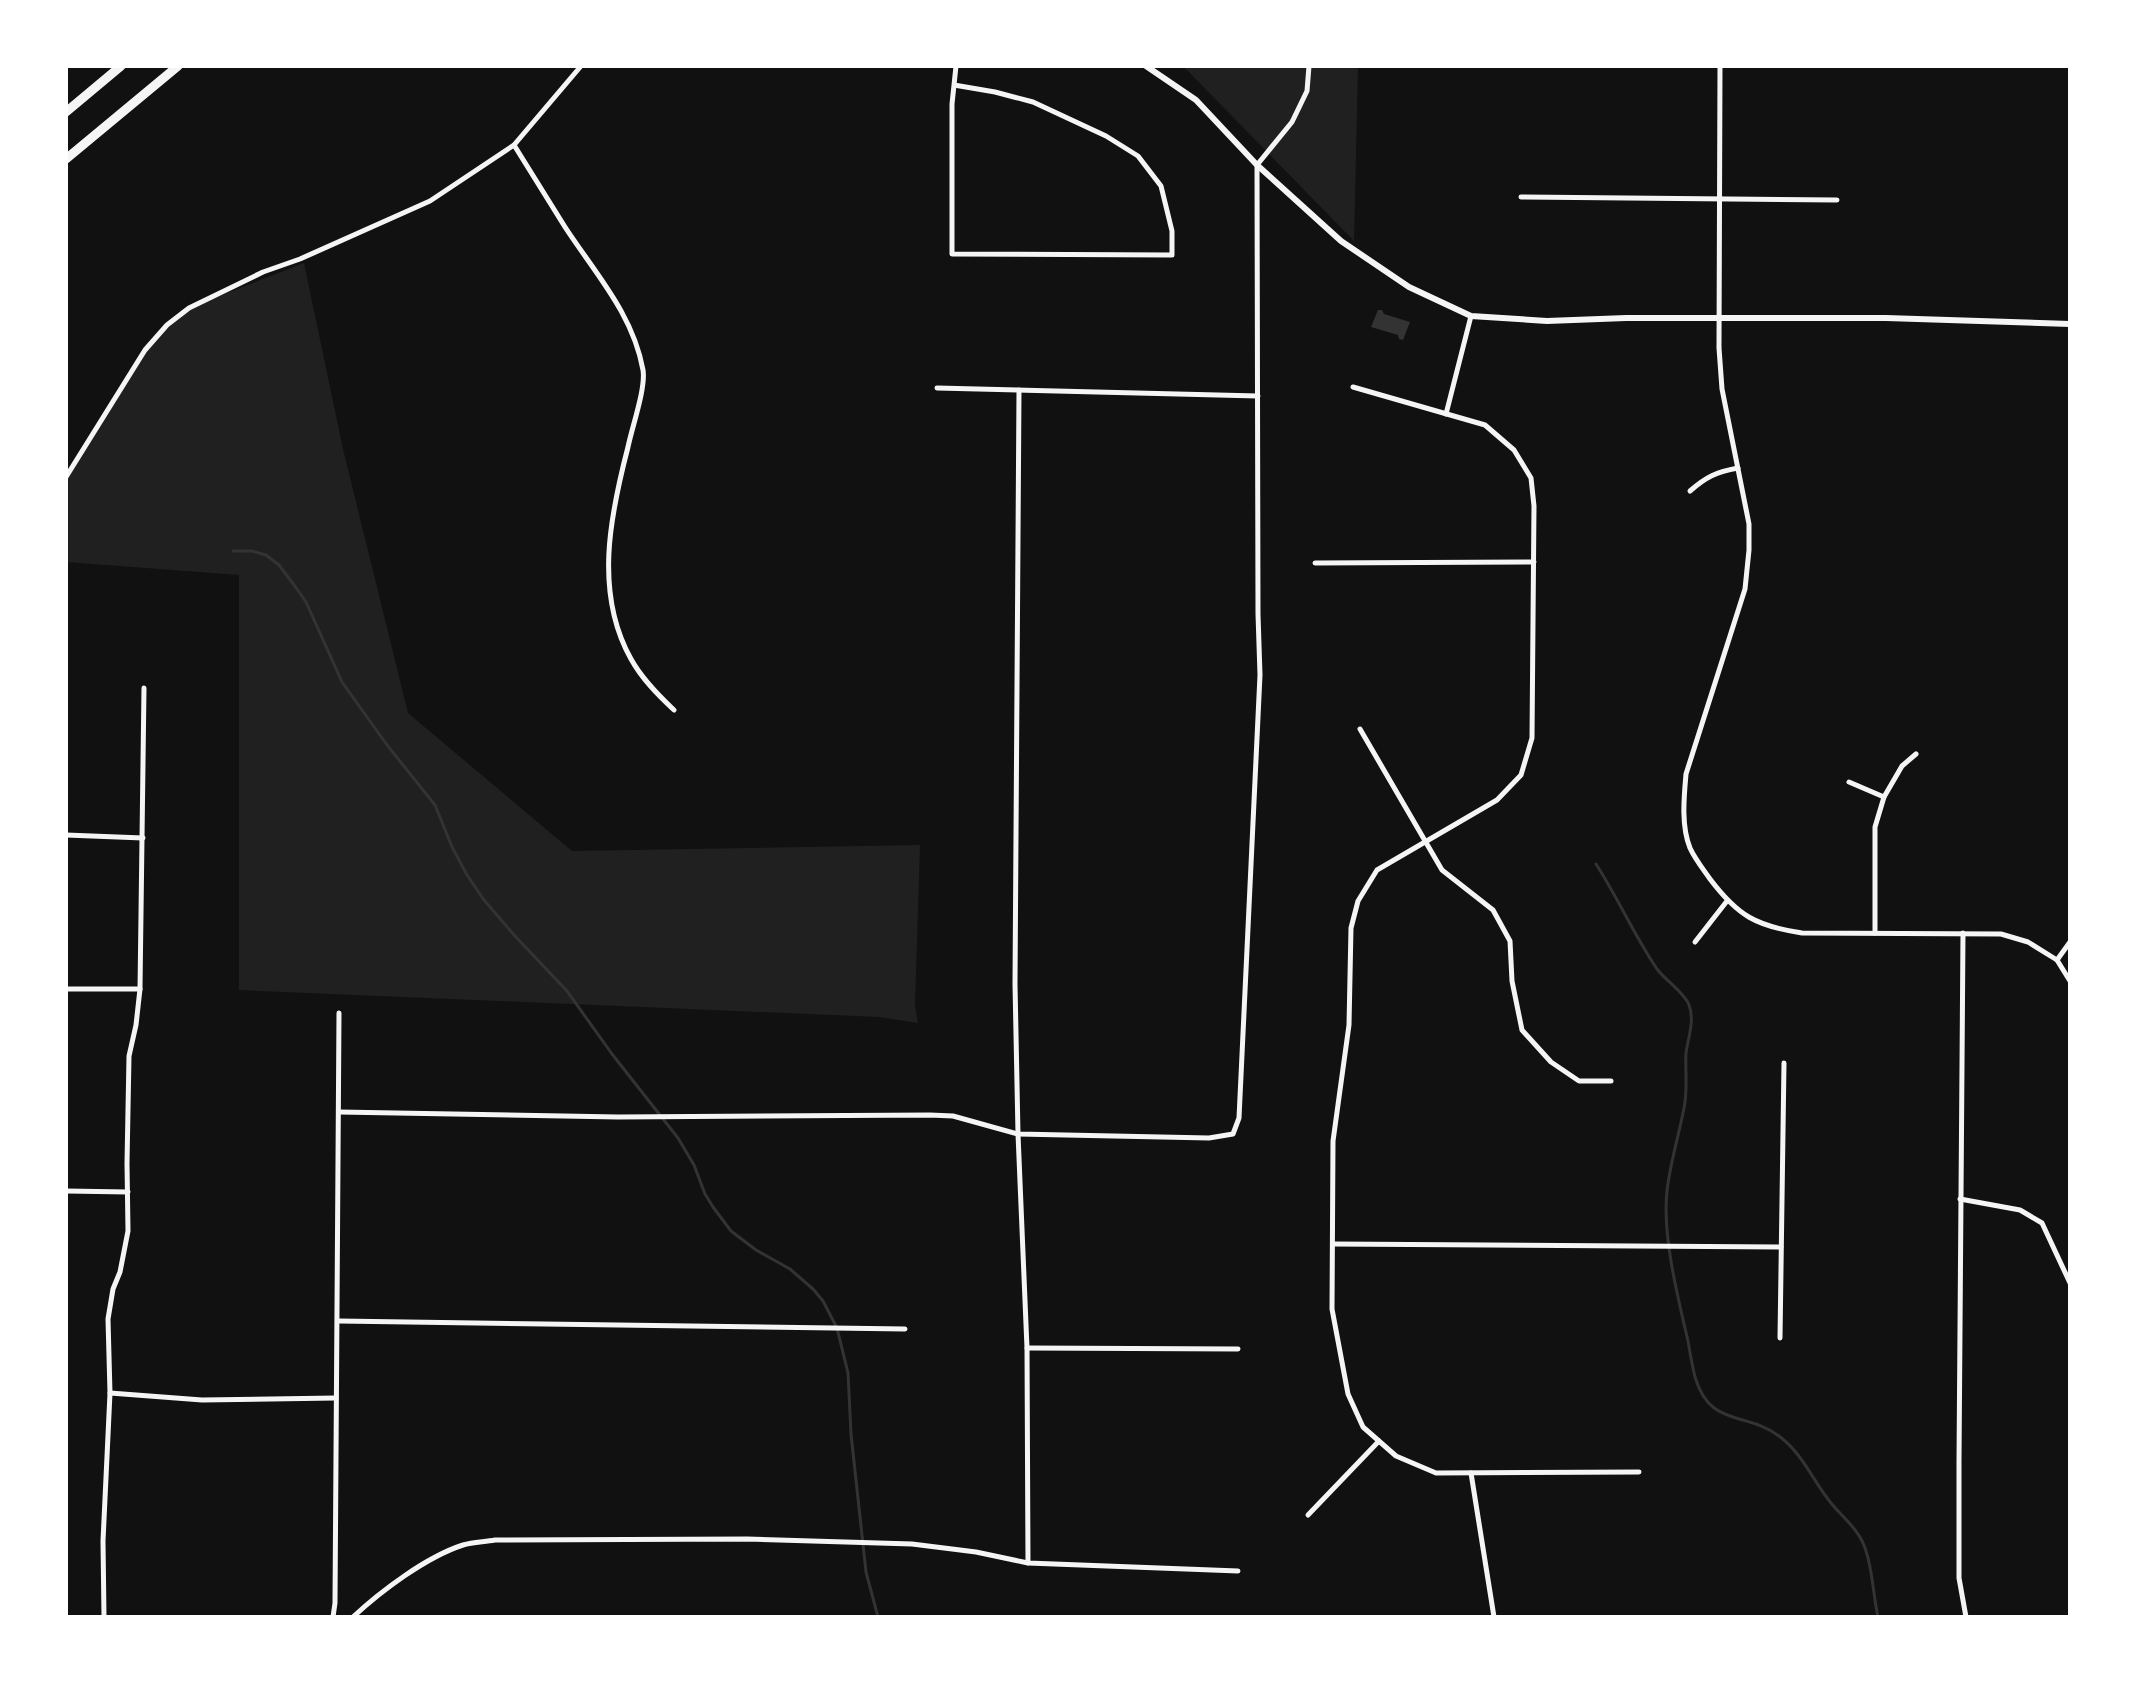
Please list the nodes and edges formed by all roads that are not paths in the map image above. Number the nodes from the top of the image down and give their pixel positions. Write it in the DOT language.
graph roads {
  1 [pos="121,66"];
  2 [pos="178,66"];
  3 [pos="581,66"];
  4 [pos="956,66"];
  5 [pos="1146,66"];
  6 [pos="1309,66"];
  7 [pos="1720,66"];
  8 [pos="954,85"];
  9 [pos="66,111"];
  10 [pos="514,145"];
  11 [pos="66,159"];
  12 [pos="1257,165"];
  13 [pos="1521,197"];
  14 [pos="1719,200"];
  15 [pos="1837,200"];
  16 [pos="1471,316"];
  17 [pos="1718,319"];
  18 [pos="2070,324"];
  19 [pos="1353,387"];
  20 [pos="937,388"];
  21 [pos="1019,390"];
  22 [pos="1258,396"];
  23 [pos="1446,414"];
  24 [pos="1738,468"];
  25 [pos="66,477"];
  26 [pos="1690,491"];
  27 [pos="1534,562"];
  28 [pos="1315,563"];
  29 [pos="144,688"];
  30 [pos="674,710"];
  31 [pos="1360,729"];
  32 [pos="1916,754"];
  33 [pos="1849,782"];
  34 [pos="1884,797"];
  35 [pos="66,835"];
  36 [pos="143,838"];
  37 [pos="1425,843"];
  38 [pos="1727,901"];
  39 [pos="1875,933"];
  40 [pos="1963,933"];
  41 [pos="1695,942"];
  42 [pos="2070,942"];
  43 [pos="2057,960"];
  44 [pos="2070,981"];
  45 [pos="66,989"];
  46 [pos="140,989"];
  47 [pos="339,1013"];
  48 [pos="1784,1063"];
  49 [pos="1611,1081"];
  50 [pos="339,1112"];
  51 [pos="1018,1134"];
  52 [pos="66,1191"];
  53 [pos="128,1192"];
  54 [pos="1960,1199"];
  55 [pos="1333,1244"];
  56 [pos="1781,1247"];
  57 [pos="2070,1283"];
  58 [pos="338,1321"];
  59 [pos="905,1329"];
  60 [pos="1780,1338"];
  61 [pos="1027,1348"];
  62 [pos="1238,1349"];
  63 [pos="110,1393"];
  64 [pos="336,1398"];
  65 [pos="1379,1441"];
  66 [pos="1639,1472"];
  67 [pos="1471,1473"];
  68 [pos="1308,1515"];
  69 [pos="1028,1563"];
  70 [pos="1238,1571"];
  71 [pos="104,1617"];
  72 [pos="333,1617"];
  73 [pos="353,1617"];
  74 [pos="1494,1617"];
  75 [pos="1966,1617"];
  1 -- 9 [label="highway"];
  2 -- 11 [label="highway"];
  3 -- 10 [label="street"];
  4 -- 8 [label="street"];
  5 -- 12 [label="street"];
  6 -- 12 [label="street"];
  7 -- 14 [label="street"];
  8 -- 8 [label="street"];
  10 -- 25 [label="street"];
  10 -- 30 [label="street"];
  12 -- 16 [label="street"];
  12 -- 22 [label="street"];
  13 -- 14 [label="street"];
  14 -- 15 [label="street"];
  14 -- 17 [label="street"];
  16 -- 17 [label="street"];
  16 -- 23 [label="street"];
  17 -- 18 [label="street"];
  17 -- 24 [label="street"];
  19 -- 23 [label="street"];
  20 -- 21 [label="street"];
  21 -- 22 [label="street"];
  21 -- 51 [label="street"];
  22 -- 51 [label="street"];
  23 -- 27 [label="street"];
  24 -- 26 [label="street"];
  24 -- 38 [label="street"];
  27 -- 28 [label="street"];
  27 -- 37 [label="street"];
  29 -- 36 [label="street"];
  31 -- 37 [label="street"];
  32 -- 34 [label="street"];
  33 -- 34 [label="street"];
  34 -- 39 [label="street"];
  35 -- 36 [label="street"];
  36 -- 46 [label="street"];
  37 -- 49 [label="street"];
  37 -- 55 [label="street"];
  38 -- 39 [label="street"];
  38 -- 41 [label="street"];
  39 -- 40 [label="street"];
  40 -- 43 [label="street"];
  40 -- 54 [label="street"];
  42 -- 43 [label="street"];
  43 -- 44 [label="street"];
  45 -- 46 [label="street"];
  46 -- 53 [label="street"];
  47 -- 50 [label="street"];
  48 -- 56 [label="street"];
  50 -- 51 [label="street"];
  50 -- 58 [label="street"];
  51 -- 61 [label="street"];
  52 -- 53 [label="street"];
  53 -- 63 [label="street"];
  54 -- 57 [label="street"];
  54 -- 75 [label="street"];
  55 -- 56 [label="street"];
  55 -- 65 [label="street"];
  56 -- 60 [label="street"];
  58 -- 59 [label="street"];
  58 -- 64 [label="street"];
  61 -- 62 [label="street"];
  61 -- 69 [label="street"];
  63 -- 64 [label="street"];
  63 -- 71 [label="street"];
  64 -- 72 [label="street"];
  65 -- 67 [label="street"];
  65 -- 68 [label="street"];
  66 -- 67 [label="street"];
  67 -- 74 [label="street"];
  69 -- 70 [label="street"];
  69 -- 73 [label="street"];
}
